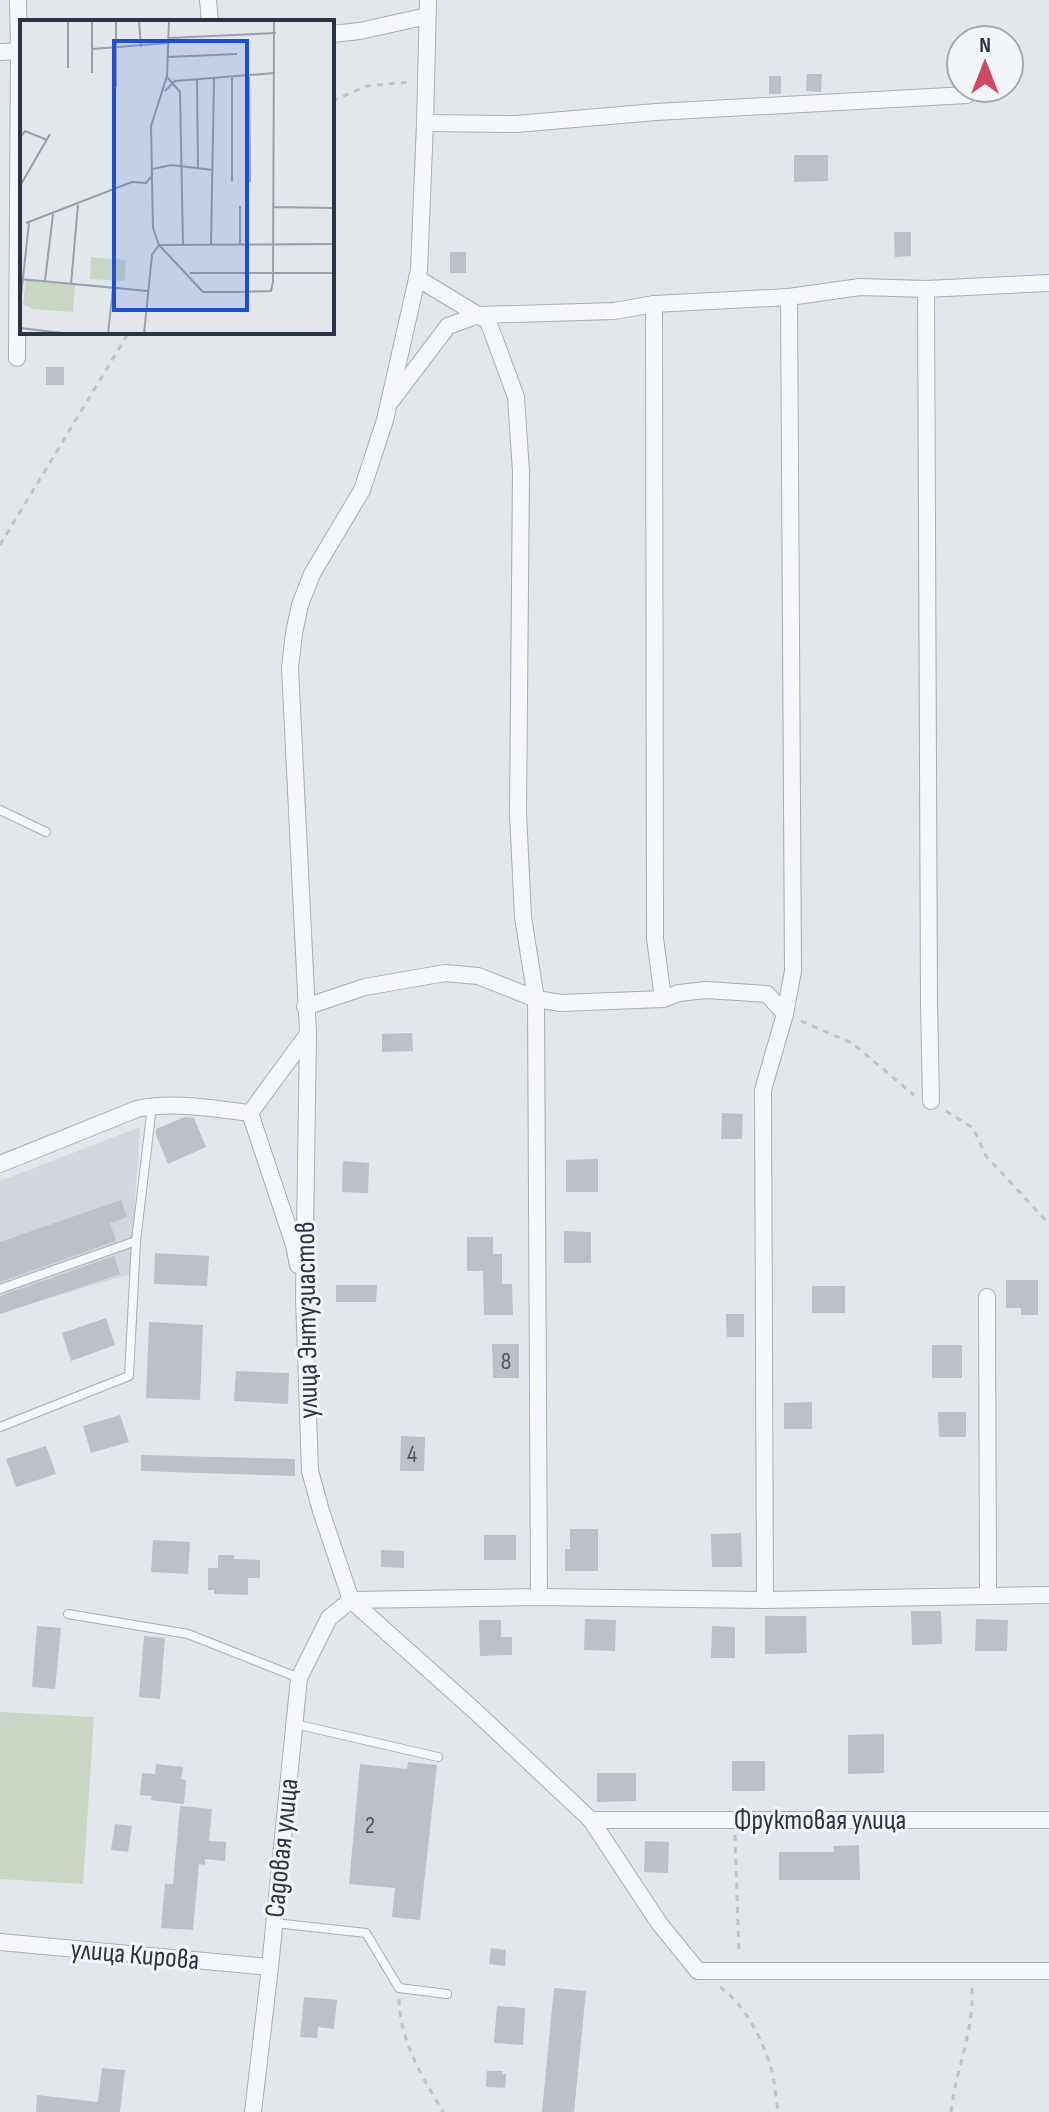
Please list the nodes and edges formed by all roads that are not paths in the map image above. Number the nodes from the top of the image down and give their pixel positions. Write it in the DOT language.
graph roads {
  1 [pos="18,0"];
  2 [pos="208,0"];
  3 [pos="428,8"];
  4 [pos="210,20"];
  5 [pos="334,34"];
  6 [pos="20,35"];
  7 [pos="945,96"];
  8 [pos="425,123"];
  9 [pos="20,128"];
  10 [pos="417,278"];
  11 [pos="1049,283"];
  12 [pos="926,289"];
  13 [pos="789,297"];
  14 [pos="654,304"];
  15 [pos="479,315"];
  16 [pos="17,358"];
  17 [pos="387,406"];
  18 [pos="0,810"];
  19 [pos="46,832"];
  20 [pos="536,999"];
  21 [pos="663,999"];
  22 [pos="305,1007"];
  23 [pos="785,1014"];
  24 [pos="308,1034"];
  25 [pos="931,1101"];
  26 [pos="152,1106"];
  27 [pos="250,1113"];
  28 [pos="0,1164"];
  29 [pos="136,1241"];
  30 [pos="0,1289"];
  31 [pos="987,1297"];
  32 [pos="304,1298"];
  33 [pos="0,1427"];
  34 [pos="988,1595"];
  35 [pos="1049,1595"];
  36 [pos="539,1597"];
  37 [pos="351,1600"];
  38 [pos="765,1600"];
  39 [pos="68,1614"];
  40 [pos="299,1678"];
  41 [pos="294,1724"];
  42 [pos="438,1757"];
  43 [pos="591,1820"];
  44 [pos="1049,1820"];
  45 [pos="275,1923"];
  46 [pos="0,1942"];
  47 [pos="270,1967"];
  48 [pos="1049,1971"];
  49 [pos="447,1994"];
  50 [pos="253,2112"];
  1 -- 6 [label="street"];
  2 -- 4 [label="street"];
  3 -- 5 [label="street"];
  3 -- 8 [label="street, улица Энтузиастов"];
  7 -- 8 [label="street"];
  8 -- 10 [label="street, улица Энтузиастов"];
  9 -- 16 [label="street"];
  10 -- 15 [label="street"];
  10 -- 17 [label="street, улица Энтузиастов"];
  11 -- 12 [label="street"];
  12 -- 13 [label="street"];
  12 -- 25 [label="street"];
  13 -- 14 [label="street"];
  13 -- 23 [label="street"];
  14 -- 15 [label="street"];
  14 -- 21 [label="street"];
  15 -- 17 [label="street"];
  15 -- 20 [label="street"];
  17 -- 22 [label="street, улица Энтузиастов"];
  18 -- 19 [label="lane"];
  20 -- 21 [label="street"];
  20 -- 22 [label="street"];
  20 -- 36 [label="street"];
  21 -- 23 [label="street"];
  22 -- 24 [label="street, улица Энтузиастов"];
  23 -- 38 [label="street"];
  24 -- 27 [label="street"];
  24 -- 32 [label="street, улица Энтузиастов"];
  26 -- 27 [label="street"];
  26 -- 28 [label="street"];
  26 -- 29 [label="lane"];
  27 -- 32 [label="street"];
  29 -- 30 [label="lane"];
  29 -- 33 [label="lane"];
  31 -- 34 [label="street"];
  32 -- 37 [label="street, улица Энтузиастов"];
  34 -- 35 [label="street"];
  34 -- 38 [label="street"];
  36 -- 37 [label="street"];
  36 -- 38 [label="street"];
  37 -- 40 [label="street, Садовая улица"];
  37 -- 43 [label="street"];
  39 -- 40 [label="lane"];
  40 -- 41 [label="street, Садовая улица"];
  41 -- 42 [label="lane"];
  41 -- 45 [label="street, Садовая улица"];
  43 -- 44 [label="street, Фруктовая улица"];
  43 -- 48 [label="street"];
  45 -- 47 [label="street, Садовая улица"];
  45 -- 49 [label="lane"];
  46 -- 47 [label="street, улица Кирова"];
  47 -- 50 [label="street, Садовая улица"];
}
